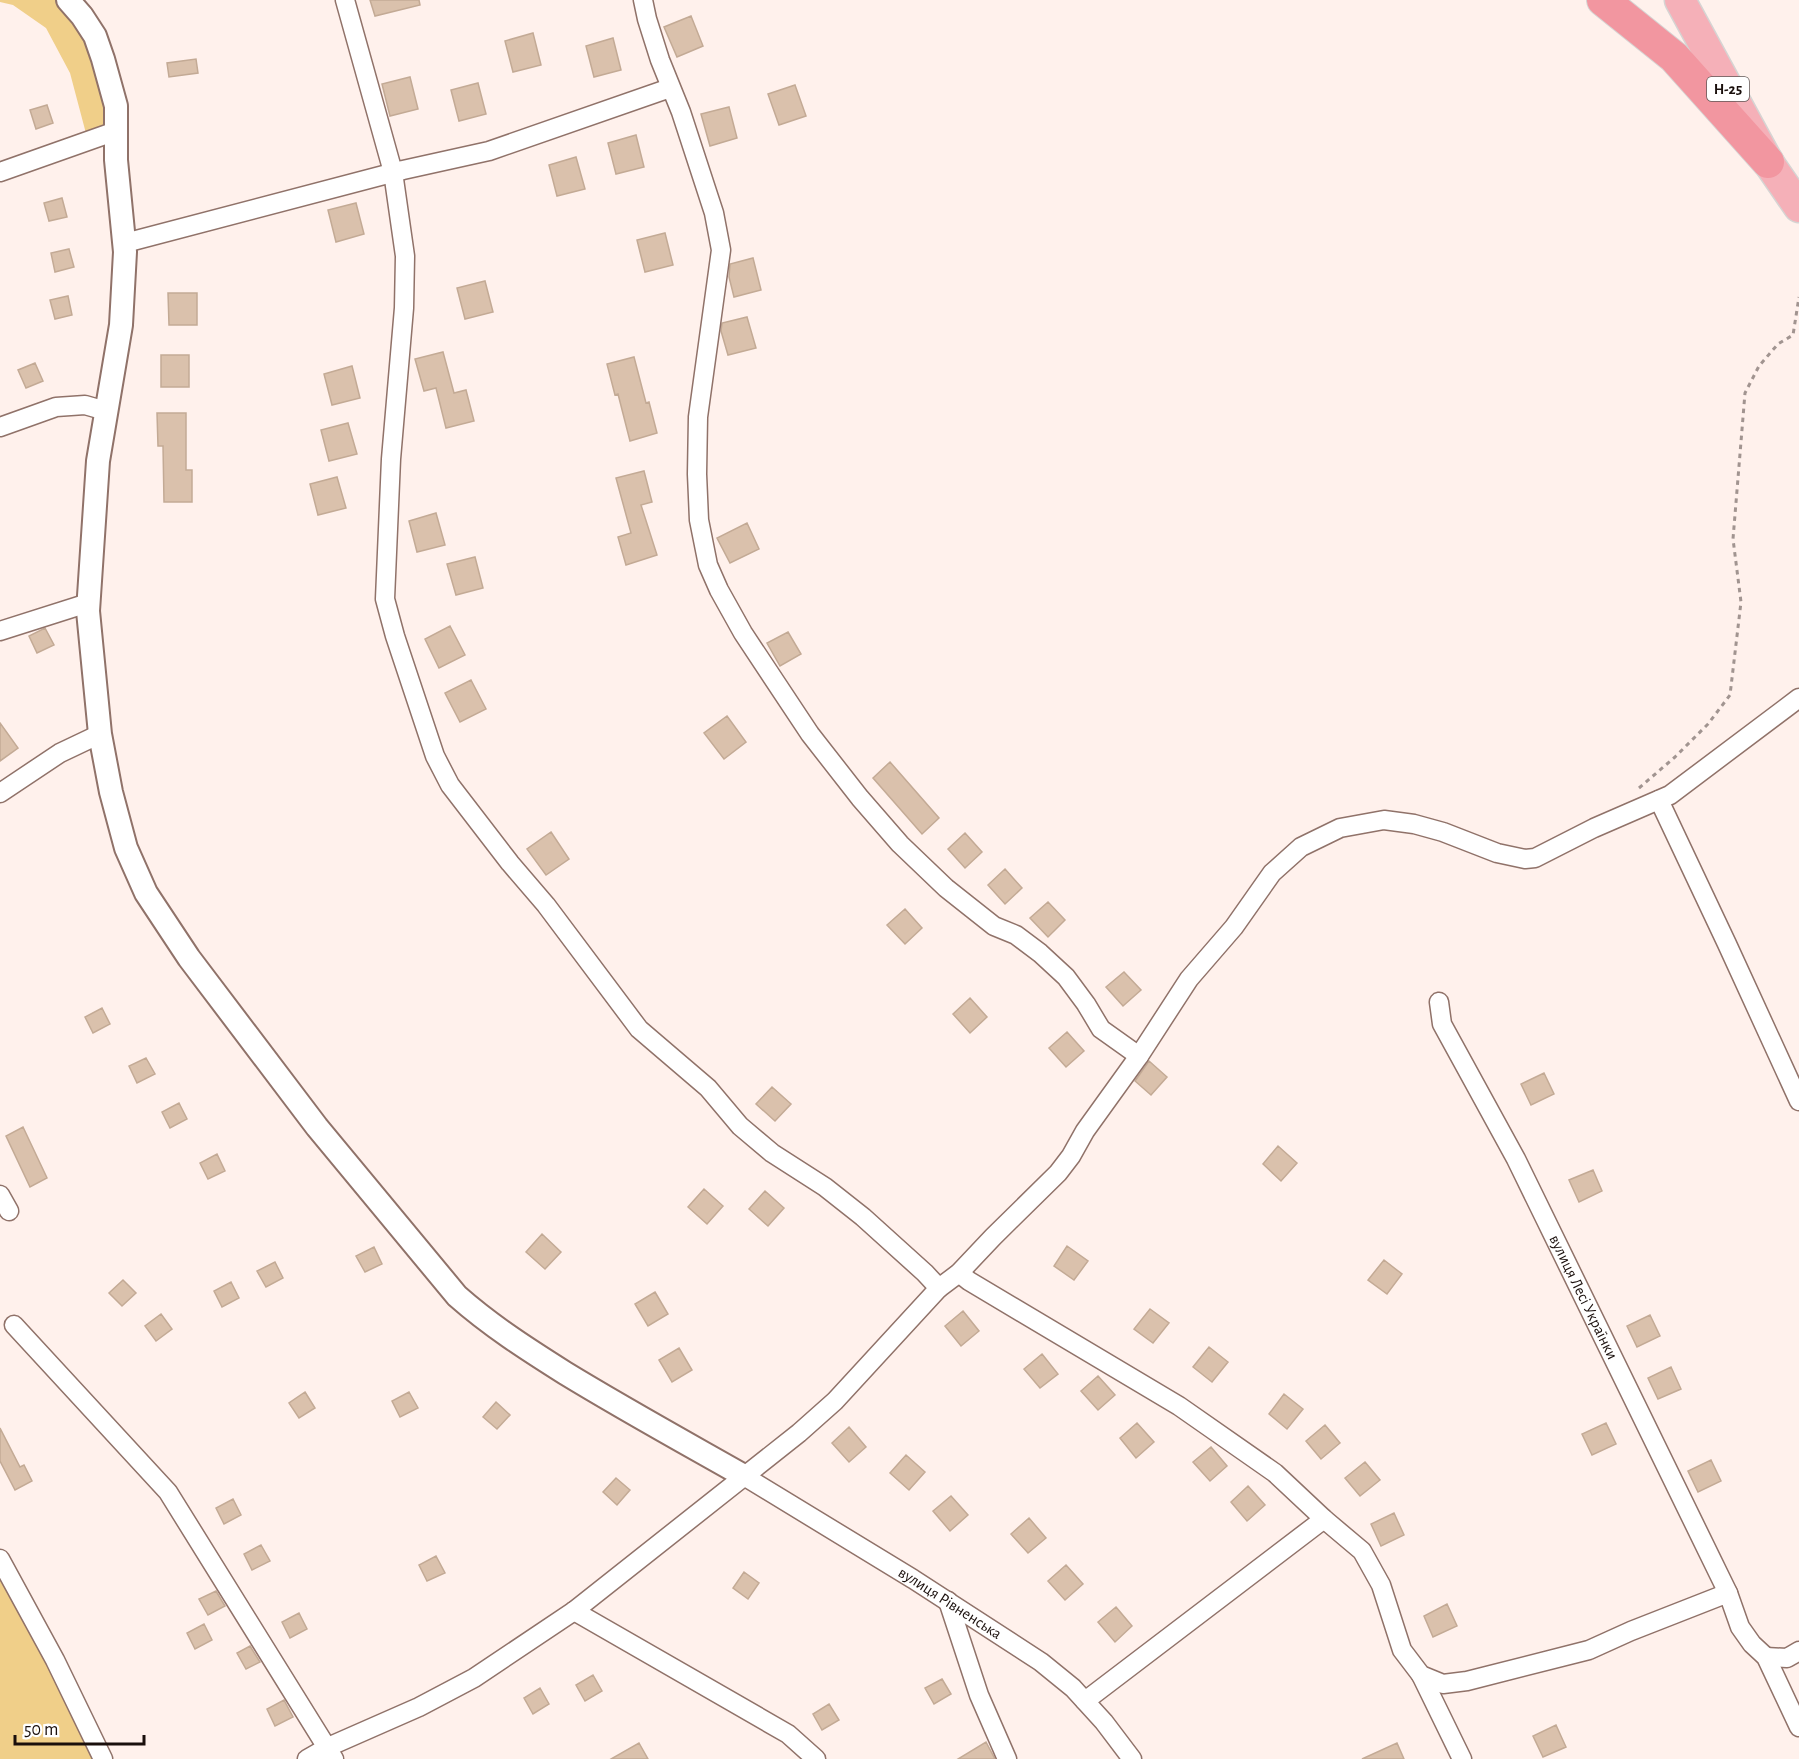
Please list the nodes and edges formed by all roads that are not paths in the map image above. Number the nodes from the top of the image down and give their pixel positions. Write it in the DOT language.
graph roads {
  1 [pos="69,0"];
  2 [pos="345,0"];
  3 [pos="643,0"];
  4 [pos="1603,0"];
  5 [pos="1682,5"];
  6 [pos="670,88"];
  7 [pos="116,131"];
  8 [pos="1768,162"];
  9 [pos="0,172"];
  10 [pos="393,172"];
  11 [pos="1799,207"];
  12 [pos="125,243"];
  13 [pos="106,411"];
  14 [pos="0,427"];
  15 [pos="88,603"];
  16 [pos="0,631"];
  17 [pos="1799,698"];
  18 [pos="100,734"];
  19 [pos="0,793"];
  20 [pos="1659,800"];
  21 [pos="1439,1002"];
  22 [pos="1138,1056"];
  23 [pos="1799,1101"];
  24 [pos="0,1195"];
  25 [pos="9,1211"];
  26 [pos="959,1273"];
  27 [pos="939,1288"];
  28 [pos="14,1326"];
  29 [pos="744,1476"];
  30 [pos="1324,1519"];
  31 [pos="0,1559"];
  32 [pos="1728,1593"];
  33 [pos="948,1601"];
  34 [pos="574,1611"];
  35 [pos="1799,1650"];
  36 [pos="1766,1657"];
  37 [pos="1421,1675"];
  38 [pos="1085,1701"];
  39 [pos="1799,1727"];
  40 [pos="331,1753"];
  41 [pos="103,1759"];
  42 [pos="307,1759"];
  43 [pos="816,1759"];
  44 [pos="1007,1759"];
  45 [pos="1132,1759"];
  46 [pos="1462,1759"];
  1 -- 7 [label="street"];
  2 -- 10 [label="street"];
  3 -- 6 [label="street"];
  4 -- 8 [label="highway"];
  5 -- 8 [label="main road, Н-25"];
  6 -- 10 [label="street"];
  6 -- 22 [label="street"];
  7 -- 9 [label="street"];
  7 -- 12 [label="street"];
  8 -- 11 [label="main road, Н-25"];
  10 -- 12 [label="street"];
  10 -- 27 [label="street"];
  12 -- 13 [label="street"];
  13 -- 14 [label="street"];
  13 -- 15 [label="street"];
  15 -- 16 [label="street"];
  15 -- 18 [label="street"];
  17 -- 20 [label="street"];
  18 -- 19 [label="street"];
  18 -- 29 [label="street"];
  20 -- 22 [label="street"];
  20 -- 23 [label="street"];
  21 -- 32 [label="street, вулиця Лесі Українки"];
  22 -- 26 [label="street"];
  24 -- 25 [label="street"];
  26 -- 27 [label="street"];
  26 -- 30 [label="street"];
  27 -- 29 [label="street"];
  28 -- 40 [label="street"];
  29 -- 33 [label="street, вулиця Рівненська"];
  29 -- 34 [label="street"];
  30 -- 37 [label="street"];
  30 -- 38 [label="street"];
  31 -- 41 [label="street"];
  32 -- 36 [label="street, вулиця Лесі Українки"];
  32 -- 37 [label="street"];
  33 -- 38 [label="street, вулиця Рівненська"];
  33 -- 44 [label="street"];
  34 -- 40 [label="street"];
  34 -- 43 [label="street"];
  35 -- 36 [label="street"];
  36 -- 39 [label="street, вулиця Лесі Українки"];
  37 -- 46 [label="street"];
  38 -- 45 [label="street, вулиця Рівненська"];
  40 -- 42 [label="street"];
}
